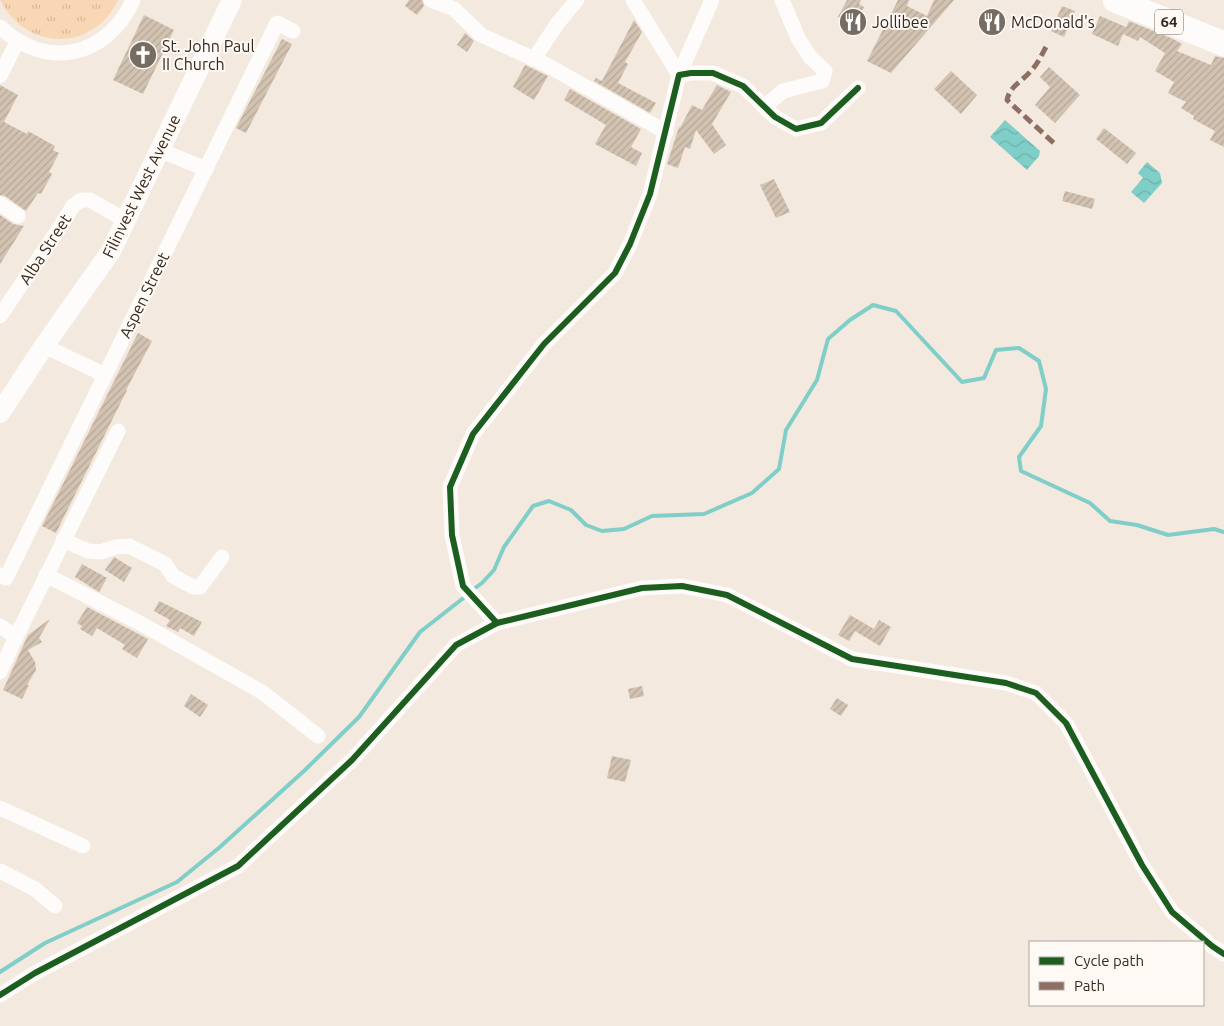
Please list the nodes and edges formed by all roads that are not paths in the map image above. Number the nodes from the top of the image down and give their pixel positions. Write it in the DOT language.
graph roads {
  1 [pos="133,0"];
  2 [pos="232,0"];
  3 [pos="431,0"];
  4 [pos="577,0"];
  5 [pos="633,0"];
  6 [pos="712,0"];
  7 [pos="782,0"];
  8 [pos="1126,2"];
  9 [pos="0,27"];
  10 [pos="293,31"];
  11 [pos="17,42"];
  12 [pos="1224,44"];
  13 [pos="534,59"];
  14 [pos="679,75"];
  15 [pos="0,76"];
  16 [pos="858,88"];
  17 [pos="764,107"];
  18 [pos="666,132"];
  19 [pos="159,150"];
  20 [pos="206,169"];
  21 [pos="0,204"];
  22 [pos="18,216"];
  23 [pos="126,220"];
  24 [pos="0,316"];
  25 [pos="44,346"];
  26 [pos="105,375"];
  27 [pos="0,413"];
  28 [pos="118,431"];
  29 [pos="63,540"];
  30 [pos="222,557"];
  31 [pos="46,575"];
  32 [pos="0,576"];
  33 [pos="492,618"];
  34 [pos="0,626"];
  35 [pos="16,637"];
  36 [pos="0,672"];
  37 [pos="318,736"];
  38 [pos="0,808"];
  39 [pos="83,846"];
  40 [pos="0,871"];
  41 [pos="55,906"];
  42 [pos="1224,954"];
  43 [pos="0,995"];
  1 -- 11 [label="street"];
  2 -- 19 [label="street, Filinvest West Avenue"];
  3 -- 13 [label="street"];
  4 -- 13 [label="street"];
  5 -- 14 [label="street"];
  6 -- 14 [label="street"];
  7 -- 17 [label="street"];
  8 -- 12 [label="main road, 64"];
  9 -- 11 [label="street"];
  10 -- 20 [label="street, Aspen Street"];
  11 -- 15 [label="street"];
  13 -- 18 [label="street"];
  14 -- 17 [label="street"];
  14 -- 18 [label="street"];
  16 -- 17 [label="street"];
  18 -- 33 [label="street"];
  19 -- 20 [label="street"];
  19 -- 23 [label="street, Filinvest West Avenue"];
  20 -- 26 [label="street, Aspen Street"];
  21 -- 22 [label="street"];
  23 -- 24 [label="street, Alba Street"];
  23 -- 25 [label="street, Filinvest West Avenue"];
  25 -- 26 [label="street"];
  25 -- 27 [label="street, Filinvest West Avenue"];
  26 -- 32 [label="street, Aspen Street"];
  28 -- 29 [label="street"];
  29 -- 30 [label="street"];
  29 -- 31 [label="street"];
  31 -- 35 [label="street"];
  31 -- 37 [label="street"];
  33 -- 42 [label="street"];
  33 -- 43 [label="street"];
  34 -- 35 [label="street"];
  35 -- 36 [label="street"];
  38 -- 39 [label="street"];
  40 -- 41 [label="street"];
}
